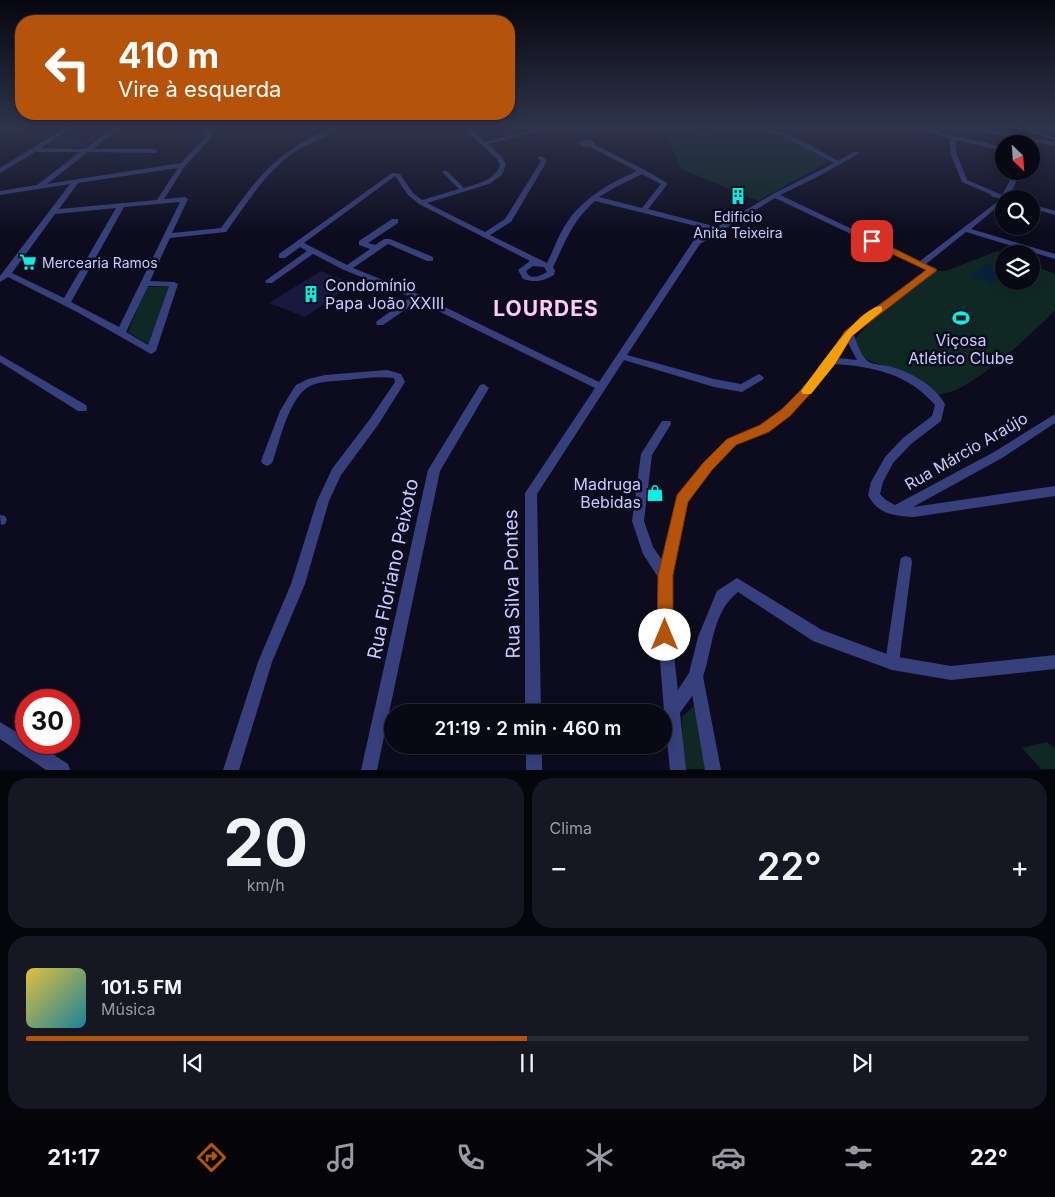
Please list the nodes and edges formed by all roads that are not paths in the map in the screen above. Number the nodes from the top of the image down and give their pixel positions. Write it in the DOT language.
graph roads {
  1 [pos="14,162"];
  2 [pos="71,162"];
  3 [pos="186,162"];
  4 [pos="279,162"];
  5 [pos="501,162"];
  6 [pos="543,162"];
  7 [pos="623,162"];
  8 [pos="957,162"];
  9 [pos="838,163"];
  10 [pos="183,165"];
  11 [pos="0,171"];
  12 [pos="445,172"];
  13 [pos="644,172"];
  14 [pos="76,181"];
  15 [pos="39,187"];
  16 [pos="463,190"];
  17 [pos="0,193"];
  18 [pos="775,195"];
  19 [pos="995,196"];
  20 [pos="593,198"];
  21 [pos="159,202"];
  22 [pos="421,203"];
  23 [pos="121,206"];
  24 [pos="995,207"];
  25 [pos="1040,209"];
  26 [pos="643,211"];
  27 [pos="53,212"];
  28 [pos="1055,213"];
  29 [pos="395,221"];
  30 [pos="718,229"];
  31 [pos="967,230"];
  32 [pos="485,235"];
  33 [pos="166,236"];
  34 [pos="300,244"];
  35 [pos="375,248"];
  36 [pos="313,250"];
  37 [pos="1055,257"];
  38 [pos="430,259"];
  39 [pos="296,261"];
  40 [pos="921,264"];
  41 [pos="348,268"];
  42 [pos="2,277"];
  43 [pos="269,281"];
  44 [pos="144,284"];
  45 [pos="417,297"];
  46 [pos="66,302"];
  47 [pos="380,323"];
  48 [pos="121,332"];
  49 [pos="849,334"];
  50 [pos="620,356"];
  51 [pos="0,358"];
  52 [pos="831,361"];
  53 [pos="865,363"];
  54 [pos="759,378"];
  55 [pos="601,386"];
  56 [pos="484,388"];
  57 [pos="82,408"];
  58 [pos="1055,418"];
  59 [pos="666,424"];
  60 [pos="267,461"];
  61 [pos="1055,491"];
  62 [pos="893,511"];
  63 [pos="906,562"];
  64 [pos="666,575"];
  65 [pos="1055,662"];
  66 [pos="892,663"];
  67 [pos="696,676"];
  68 [pos="533,704"];
  69 [pos="671,704"];
  70 [pos="672,711"];
  71 [pos="0,730"];
  72 [pos="534,754"];
  73 [pos="62,770"];
  74 [pos="231,770"];
  75 [pos="369,770"];
  76 [pos="534,770"];
  77 [pos="678,770"];
  78 [pos="713,770"];
  1 -- 11 [label="street"];
  2 -- 15 [label="street"];
  3 -- 10 [label="street"];
  4 -- 33 [label="street"];
  5 -- 16 [label="street"];
  6 -- 32 [label="street"];
  7 -- 13 [label="street"];
  8 -- 19 [label="street"];
  9 -- 18 [label="street, Rua Silva Pontes"];
  10 -- 14 [label="street"];
  10 -- 21 [label="street"];
  12 -- 16 [label="street"];
  13 -- 20 [label="street"];
  13 -- 26 [label="street"];
  14 -- 15 [label="street"];
  14 -- 27 [label="street"];
  15 -- 17 [label="street"];
  16 -- 22 [label="street"];
  18 -- 30 [label="street, Rua Silva Pontes"];
  18 -- 40 [label="street"];
  20 -- 26 [label="street"];
  20 -- 32 [label="street"];
  21 -- 23 [label="street"];
  21 -- 33 [label="street"];
  22 -- 32 [label="street"];
  22 -- 34 [label="street"];
  23 -- 27 [label="street"];
  23 -- 46 [label="street"];
  24 -- 31 [label="street"];
  25 -- 28 [label="street"];
  26 -- 30 [label="street"];
  27 -- 42 [label="street"];
  29 -- 35 [label="street"];
  30 -- 50 [label="street, Rua Silva Pontes"];
  31 -- 37 [label="street"];
  31 -- 40 [label="street"];
  33 -- 44 [label="street"];
  34 -- 36 [label="street"];
  34 -- 39 [label="street"];
  35 -- 38 [label="street"];
  35 -- 41 [label="street"];
  36 -- 39 [label="street"];
  36 -- 41 [label="street"];
  39 -- 43 [label="street"];
  40 -- 49 [label="street"];
  41 -- 45 [label="street"];
  42 -- 46 [label="street"];
  44 -- 48 [label="street"];
  44 -- 48 [label="street"];
  45 -- 47 [label="street"];
  45 -- 55 [label="street"];
  46 -- 48 [label="street"];
  49 -- 52 [label="street"];
  49 -- 53 [label="street"];
  50 -- 54 [label="street"];
  50 -- 55 [label="street, Rua Silva Pontes"];
  51 -- 57 [label="street"];
  52 -- 53 [label="street"];
  52 -- 64 [label="street"];
  53 -- 62 [label="street"];
  55 -- 68 [label="street, Rua Silva Pontes"];
  56 -- 75 [label="street, Rua Floriano Peixoto"];
  58 -- 62 [label="street, Rua Márcio Araújo"];
  59 -- 64 [label="street"];
  60 -- 74 [label="street"];
  61 -- 62 [label="street"];
  63 -- 66 [label="street"];
  64 -- 69 [label="street"];
  65 -- 66 [label="street"];
  66 -- 67 [label="street"];
  67 -- 70 [label="street"];
  67 -- 78 [label="street"];
  70 -- 77 [label="street"];
  71 -- 73 [label="street"];
  72 -- 76 [label="street"];
}
